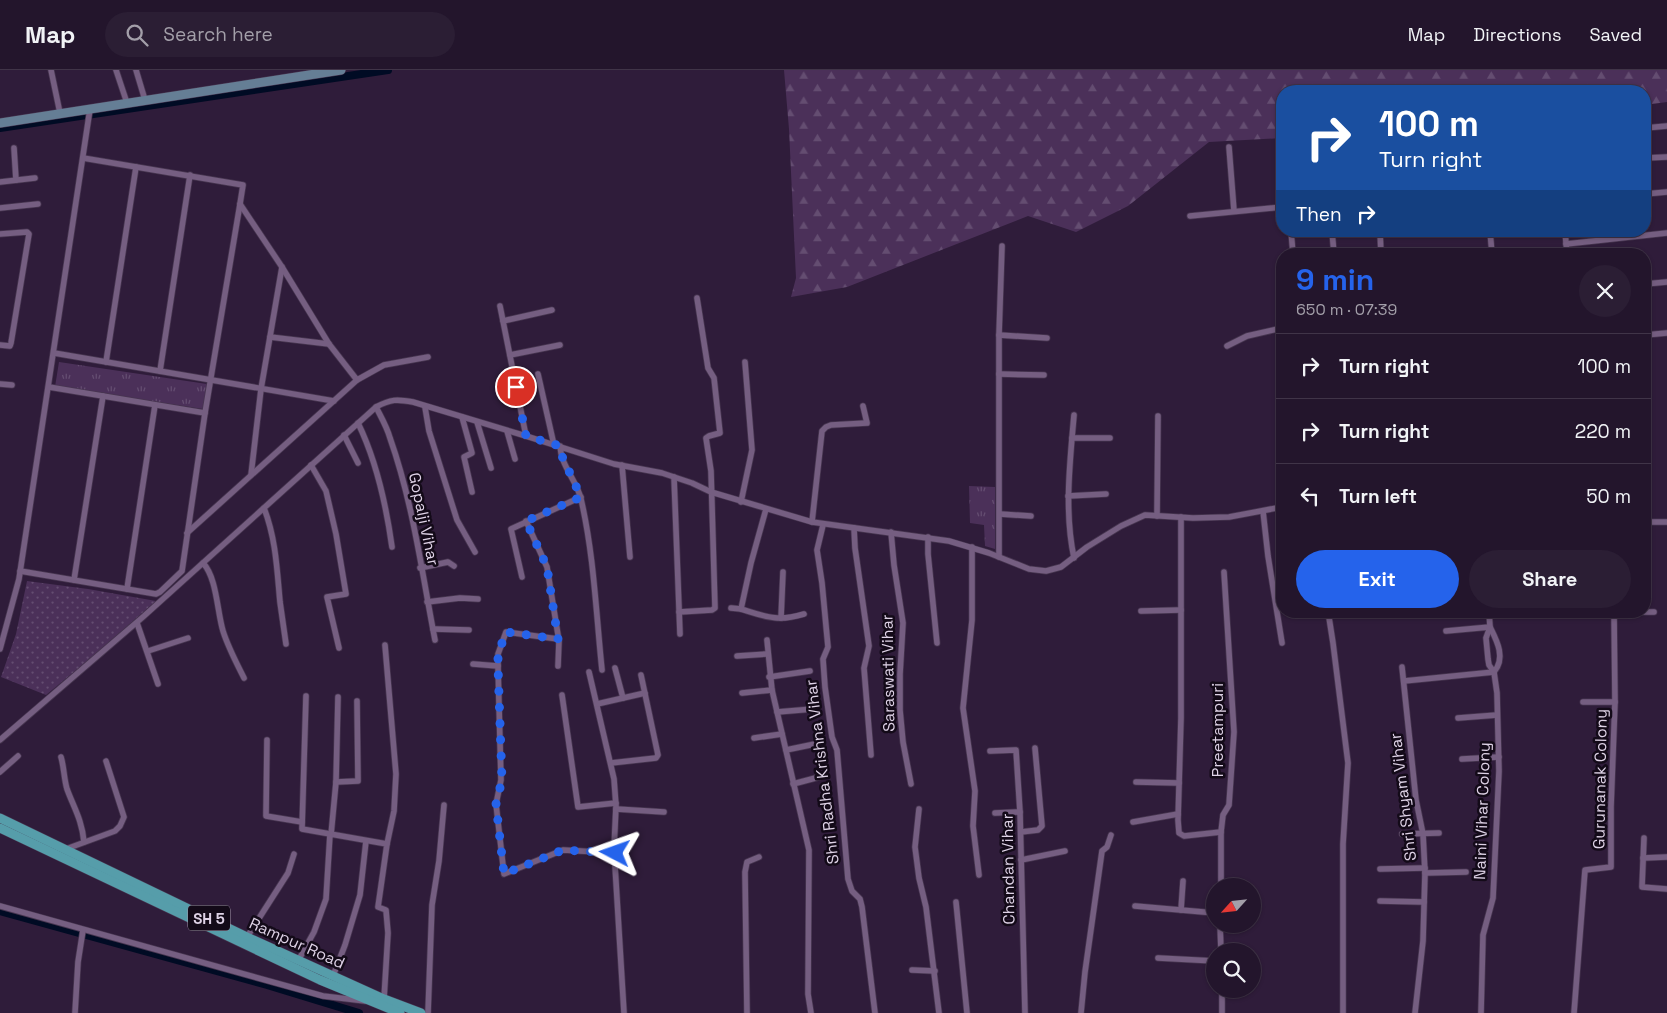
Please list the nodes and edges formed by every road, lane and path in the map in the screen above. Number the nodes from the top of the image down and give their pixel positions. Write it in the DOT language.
graph roads {
  1 [pos="51,70"];
  2 [pos="116,70"];
  3 [pos="136,70"];
  4 [pos="341,70"];
  5 [pos="294,74"];
  6 [pos="145,100"];
  7 [pos="127,103"];
  8 [pos="90,112"];
  9 [pos="60,114"];
  10 [pos="0,123"];
  11 [pos="1667,126"];
  12 [pos="1651,127"];
  13 [pos="1229,147"];
  14 [pos="14,148"];
  15 [pos="1667,157"];
  16 [pos="83,158"];
  17 [pos="1651,158"];
  18 [pos="136,168"];
  19 [pos="190,175"];
  20 [pos="35,178"];
  21 [pos="16,180"];
  22 [pos="0,182"];
  23 [pos="1667,192"];
  24 [pos="1651,193"];
  25 [pos="38,204"];
  26 [pos="240,204"];
  27 [pos="0,208"];
  28 [pos="1276,208"];
  29 [pos="1234,211"];
  30 [pos="1190,216"];
  31 [pos="1667,233"];
  32 [pos="0,234"];
  33 [pos="1651,235"];
  34 [pos="1565,237"];
  35 [pos="1630,237"];
  36 [pos="1566,244"];
  37 [pos="1002,246"];
  38 [pos="1566,248"];
  39 [pos="282,267"];
  40 [pos="1667,282"];
  41 [pos="1651,283"];
  42 [pos="697,298"];
  43 [pos="500,306"];
  44 [pos="552,310"];
  45 [pos="503,322"];
  46 [pos="1276,329"];
  47 [pos="1667,333"];
  48 [pos="1651,334"];
  49 [pos="999,335"];
  50 [pos="270,337"];
  51 [pos="1046,338"];
  52 [pos="329,344"];
  53 [pos="0,345"];
  54 [pos="560,346"];
  55 [pos="1227,346"];
  56 [pos="54,352"];
  57 [pos="510,355"];
  58 [pos="428,357"];
  59 [pos="106,362"];
  60 [pos="744,362"];
  61 [pos="160,371"];
  62 [pos="538,374"];
  63 [pos="999,374"];
  64 [pos="1044,375"];
  65 [pos="210,380"];
  66 [pos="357,380"];
  67 [pos="0,384"];
  68 [pos="12,385"];
  69 [pos="49,387"];
  70 [pos="261,389"];
  71 [pos="103,396"];
  72 [pos="334,401"];
  73 [pos="155,405"];
  74 [pos="863,406"];
  75 [pos="376,407"];
  76 [pos="425,407"];
  77 [pos="205,413"];
  78 [pos="1074,415"];
  79 [pos="1158,416"];
  80 [pos="462,417"];
  81 [pos="478,422"];
  82 [pos="358,423"];
  83 [pos="507,431"];
  84 [pos="344,436"];
  85 [pos="526,436"];
  86 [pos="1072,438"];
  87 [pos="1110,438"];
  88 [pos="557,446"];
  89 [pos="515,459"];
  90 [pos="358,463"];
  91 [pos="310,465"];
  92 [pos="622,465"];
  93 [pos="491,468"];
  94 [pos="251,475"];
  95 [pos="674,477"];
  96 [pos="472,492"];
  97 [pos="712,492"];
  98 [pos="1106,494"];
  99 [pos="1068,496"];
  100 [pos="581,497"];
  101 [pos="741,502"];
  102 [pos="264,508"];
  103 [pos="1276,508"];
  104 [pos="766,509"];
  105 [pos="1263,510"];
  106 [pos="1000,514"];
  107 [pos="1031,516"];
  108 [pos="1157,516"];
  109 [pos="1182,517"];
  110 [pos="526,521"];
  111 [pos="812,522"];
  112 [pos="1651,522"];
  113 [pos="1667,522"];
  114 [pos="824,525"];
  115 [pos="854,528"];
  116 [pos="891,532"];
  117 [pos="187,533"];
  118 [pos="928,537"];
  119 [pos="392,547"];
  120 [pos="972,547"];
  121 [pos="475,552"];
  122 [pos="630,557"];
  123 [pos="999,557"];
  124 [pos="1074,558"];
  125 [pos="203,563"];
  126 [pos="454,566"];
  127 [pos="420,568"];
  128 [pos="20,571"];
  129 [pos="783,572"];
  130 [pos="1224,572"];
  131 [pos="522,577"];
  132 [pos="74,580"];
  133 [pos="127,589"];
  134 [pos="478,599"];
  135 [pos="427,602"];
  136 [pos="1276,606"];
  137 [pos="731,608"];
  138 [pos="741,609"];
  139 [pos="1182,610"];
  140 [pos="1141,611"];
  141 [pos="679,612"];
  142 [pos="804,614"];
  143 [pos="781,618"];
  144 [pos="1278,618"];
  145 [pos="1329,618"];
  146 [pos="1489,618"];
  147 [pos="1614,618"];
  148 [pos="137,623"];
  149 [pos="1490,627"];
  150 [pos="433,629"];
  151 [pos="469,630"];
  152 [pos="1446,631"];
  153 [pos="680,634"];
  154 [pos="188,638"];
  155 [pos="558,639"];
  156 [pos="435,640"];
  157 [pos="766,640"];
  158 [pos="937,643"];
  159 [pos="1282,643"];
  160 [pos="286,644"];
  161 [pos="385,645"];
  162 [pos="339,648"];
  163 [pos="0,649"];
  164 [pos="148,651"];
  165 [pos="767,654"];
  166 [pos="737,656"];
  167 [pos="473,664"];
  168 [pos="498,666"];
  169 [pos="558,666"];
  170 [pos="1402,667"];
  171 [pos="615,668"];
  172 [pos="602,670"];
  173 [pos="589,672"];
  174 [pos="810,672"];
  175 [pos="1494,672"];
  176 [pos="641,675"];
  177 [pos="770,677"];
  178 [pos="244,678"];
  179 [pos="1404,681"];
  180 [pos="158,684"];
  181 [pos="772,690"];
  182 [pos="645,692"];
  183 [pos="742,693"];
  184 [pos="562,695"];
  185 [pos="306,696"];
  186 [pos="338,697"];
  187 [pos="623,698"];
  188 [pos="357,701"];
  189 [pos="1583,702"];
  190 [pos="1615,702"];
  191 [pos="597,704"];
  192 [pos="813,709"];
  193 [pos="777,712"];
  194 [pos="1497,715"];
  195 [pos="1458,718"];
  196 [pos="782,734"];
  197 [pos="754,738"];
  198 [pos="0,740"];
  199 [pos="267,740"];
  200 [pos="815,744"];
  201 [pos="1035,748"];
  202 [pos="786,750"];
  203 [pos="990,751"];
  204 [pos="871,755"];
  205 [pos="18,756"];
  206 [pos="61,757"];
  207 [pos="1499,757"];
  208 [pos="1462,759"];
  209 [pos="106,761"];
  210 [pos="611,763"];
  211 [pos="0,772"];
  212 [pos="823,776"];
  213 [pos="336,782"];
  214 [pos="1136,782"];
  215 [pos="1179,783"];
  216 [pos="793,784"];
  217 [pos="911,784"];
  218 [pos="444,805"];
  219 [pos="616,806"];
  220 [pos="919,809"];
  221 [pos="664,812"];
  222 [pos="1020,812"];
  223 [pos="995,814"];
  224 [pos="1178,814"];
  225 [pos="0,818"];
  226 [pos="302,822"];
  227 [pos="1133,822"];
  228 [pos="0,828"];
  229 [pos="1021,832"];
  230 [pos="1220,832"];
  231 [pos="1439,833"];
  232 [pos="1402,834"];
  233 [pos="1423,834"];
  234 [pos="330,835"];
  235 [pos="1111,835"];
  236 [pos="1644,838"];
  237 [pos="366,841"];
  238 [pos="84,842"];
  239 [pos="387,844"];
  240 [pos="66,849"];
  241 [pos="1065,851"];
  242 [pos="615,853"];
  243 [pos="294,854"];
  244 [pos="759,857"];
  245 [pos="1667,857"];
  246 [pos="1643,858"];
  247 [pos="1021,860"];
  248 [pos="1380,869"];
  249 [pos="1425,871"];
  250 [pos="1466,872"];
  251 [pos="979,875"];
  252 [pos="1221,878"];
  253 [pos="1183,881"];
  254 [pos="1667,889"];
  255 [pos="1380,901"];
  256 [pos="956,902"];
  257 [pos="1424,902"];
  258 [pos="0,906"];
  259 [pos="1135,906"];
  260 [pos="1181,910"];
  261 [pos="1206,913"];
  262 [pos="82,932"];
  263 [pos="247,937"];
  264 [pos="1158,958"];
  265 [pos="298,961"];
  266 [pos="1206,961"];
  267 [pos="912,970"];
  268 [pos="935,971"];
  269 [pos="334,976"];
  270 [pos="1222,998"];
  271 [pos="384,999"];
  272 [pos="370,1001"];
  273 [pos="75,1013"];
  274 [pos="400,1013"];
  275 [pos="421,1013"];
  276 [pos="428,1013"];
  277 [pos="624,1013"];
  278 [pos="747,1013"];
  279 [pos="811,1013"];
  280 [pos="875,1013"];
  281 [pos="939,1013"];
  282 [pos="967,1013"];
  283 [pos="1025,1013"];
  284 [pos="1081,1013"];
  285 [pos="1222,1013"];
  286 [pos="1343,1013"];
  287 [pos="1414,1013"];
  288 [pos="1481,1013"];
  289 [pos="1574,1013"];
  1 -- 9 [label="street"];
  2 -- 7 [label="street"];
  3 -- 6 [label="street"];
  4 -- 5 [label="main road"];
  5 -- 6 [label="main road"];
  6 -- 7 [label="main road"];
  7 -- 8 [label="main road"];
  8 -- 9 [label="main road"];
  8 -- 16 [label="street"];
  9 -- 10 [label="main road"];
  11 -- 12 [label="street"];
  13 -- 29 [label="street"];
  14 -- 21 [label="street"];
  15 -- 17 [label="street"];
  16 -- 18 [label="street"];
  16 -- 56 [label="street"];
  18 -- 19 [label="street"];
  18 -- 59 [label="street"];
  19 -- 26 [label="street"];
  19 -- 61 [label="street"];
  20 -- 21 [label="street"];
  21 -- 22 [label="street"];
  23 -- 24 [label="street"];
  25 -- 27 [label="street"];
  26 -- 39 [label="street"];
  26 -- 65 [label="street"];
  28 -- 29 [label="street"];
  29 -- 30 [label="street"];
  31 -- 33 [label="street"];
  32 -- 53 [label="street"];
  34 -- 36 [label="street"];
  35 -- 36 [label="street"];
  36 -- 38 [label="street"];
  37 -- 49 [label="street"];
  39 -- 50 [label="street"];
  39 -- 52 [label="street"];
  40 -- 41 [label="street"];
  42 -- 97 [label="street"];
  43 -- 45 [label="street"];
  44 -- 45 [label="street"];
  45 -- 57 [label="street"];
  46 -- 55 [label="street"];
  47 -- 48 [label="street"];
  49 -- 51 [label="street"];
  49 -- 63 [label="street"];
  50 -- 52 [label="street"];
  50 -- 70 [label="street"];
  52 -- 66 [label="street"];
  54 -- 57 [label="street"];
  56 -- 59 [label="street"];
  56 -- 69 [label="street"];
  57 -- 85 [label="street"];
  58 -- 66 [label="street"];
  59 -- 61 [label="street"];
  60 -- 101 [label="street"];
  61 -- 65 [label="street"];
  62 -- 88 [label="street"];
  63 -- 64 [label="street"];
  63 -- 106 [label="street"];
  65 -- 70 [label="street"];
  65 -- 77 [label="street"];
  66 -- 72 [label="street"];
  67 -- 68 [label="street"];
  69 -- 71 [label="street"];
  69 -- 128 [label="street"];
  70 -- 72 [label="street"];
  70 -- 94 [label="street"];
  71 -- 73 [label="street"];
  71 -- 132 [label="street"];
  72 -- 94 [label="street"];
  73 -- 77 [label="street"];
  73 -- 133 [label="street"];
  74 -- 111 [label="street"];
  75 -- 76 [label="street"];
  75 -- 82 [label="street"];
  75 -- 127 [label="street, Gopalji Vihar"];
  76 -- 80 [label="street"];
  76 -- 121 [label="street"];
  77 -- 117 [label="street"];
  78 -- 86 [label="street"];
  79 -- 108 [label="street"];
  80 -- 81 [label="street"];
  80 -- 96 [label="street"];
  81 -- 83 [label="street"];
  81 -- 93 [label="street"];
  82 -- 84 [label="street"];
  82 -- 119 [label="street"];
  83 -- 85 [label="street"];
  83 -- 89 [label="street"];
  84 -- 90 [label="street"];
  84 -- 91 [label="street"];
  85 -- 88 [label="street"];
  86 -- 87 [label="street"];
  86 -- 99 [label="street"];
  88 -- 92 [label="street"];
  88 -- 100 [label="street"];
  91 -- 102 [label="street"];
  91 -- 162 [label="street"];
  92 -- 95 [label="street"];
  92 -- 122 [label="street"];
  94 -- 117 [label="street"];
  95 -- 97 [label="street"];
  95 -- 141 [label="street"];
  97 -- 101 [label="street"];
  97 -- 141 [label="street"];
  98 -- 99 [label="street"];
  99 -- 124 [label="street"];
  100 -- 110 [label="street"];
  100 -- 172 [label="street"];
  101 -- 104 [label="street"];
  102 -- 125 [label="street"];
  102 -- 160 [label="street"];
  103 -- 105 [label="street"];
  104 -- 111 [label="street"];
  104 -- 138 [label="street"];
  105 -- 109 [label="street"];
  105 -- 136 [label="street"];
  106 -- 107 [label="street"];
  106 -- 123 [label="street"];
  108 -- 109 [label="street"];
  108 -- 124 [label="street"];
  109 -- 139 [label="street"];
  110 -- 131 [label="street"];
  110 -- 155 [label="street"];
  111 -- 114 [label="street"];
  112 -- 113 [label="street"];
  114 -- 115 [label="street"];
  114 -- 280 [label="street, Shri Radha Krishna Vihar"];
  115 -- 116 [label="street"];
  115 -- 204 [label="street"];
  116 -- 118 [label="street"];
  116 -- 217 [label="street, Saraswati Vihar"];
  117 -- 133 [label="street"];
  118 -- 120 [label="street"];
  118 -- 158 [label="street"];
  120 -- 123 [label="street"];
  120 -- 251 [label="street"];
  123 -- 124 [label="street"];
  125 -- 148 [label="street"];
  125 -- 178 [label="street"];
  126 -- 127 [label="street"];
  127 -- 135 [label="street, Gopalji Vihar"];
  128 -- 132 [label="street"];
  128 -- 163 [label="street"];
  129 -- 143 [label="street"];
  130 -- 230 [label="street, Preetampuri"];
  132 -- 133 [label="street"];
  134 -- 135 [label="street"];
  135 -- 150 [label="street, Gopalji Vihar"];
  137 -- 138 [label="street"];
  138 -- 143 [label="street"];
  139 -- 140 [label="street"];
  139 -- 215 [label="street"];
  141 -- 153 [label="street"];
  142 -- 143 [label="street"];
  144 -- 159 [label="street"];
  145 -- 286 [label="street"];
  146 -- 149 [label="street, Naini Vihar Colony"];
  147 -- 190 [label="street, Gurunanak Colony"];
  148 -- 164 [label="street"];
  148 -- 198 [label="street"];
  149 -- 152 [label="street"];
  149 -- 175 [label="street, Naini Vihar Colony"];
  149 -- 175 [label="street"];
  150 -- 151 [label="street"];
  150 -- 156 [label="street, Gopalji Vihar"];
  154 -- 164 [label="street"];
  155 -- 168 [label="street"];
  155 -- 169 [label="street"];
  157 -- 165 [label="street"];
  161 -- 239 [label="street"];
  164 -- 180 [label="street"];
  165 -- 166 [label="street"];
  165 -- 177 [label="street"];
  167 -- 168 [label="street"];
  168 -- 242 [label="street"];
  170 -- 179 [label="street, Shri Shyam Vihar"];
  171 -- 187 [label="street"];
  173 -- 191 [label="street"];
  174 -- 177 [label="street"];
  175 -- 179 [label="street"];
  175 -- 194 [label="street, Naini Vihar Colony"];
  176 -- 182 [label="street"];
  177 -- 181 [label="street"];
  179 -- 233 [label="street, Shri Shyam Vihar"];
  181 -- 183 [label="street"];
  181 -- 193 [label="street"];
  182 -- 187 [label="street"];
  182 -- 210 [label="street"];
  184 -- 219 [label="street"];
  185 -- 226 [label="street"];
  186 -- 213 [label="street"];
  187 -- 191 [label="street"];
  188 -- 213 [label="street"];
  189 -- 190 [label="street"];
  190 -- 289 [label="street, Gurunanak Colony"];
  191 -- 210 [label="street"];
  192 -- 193 [label="street"];
  193 -- 196 [label="street"];
  194 -- 195 [label="street"];
  194 -- 207 [label="street, Naini Vihar Colony"];
  196 -- 197 [label="street"];
  196 -- 202 [label="street"];
  199 -- 226 [label="street"];
  200 -- 202 [label="street"];
  201 -- 229 [label="street"];
  202 -- 216 [label="street"];
  203 -- 222 [label="street, Chandan Vihar"];
  205 -- 211 [label="street"];
  206 -- 238 [label="street"];
  207 -- 208 [label="street"];
  207 -- 288 [label="street, Naini Vihar Colony"];
  209 -- 238 [label="street"];
  210 -- 219 [label="street"];
  212 -- 216 [label="street"];
  213 -- 234 [label="street"];
  214 -- 215 [label="street"];
  215 -- 224 [label="street"];
  216 -- 279 [label="street"];
  218 -- 276 [label="street"];
  219 -- 221 [label="street"];
  219 -- 242 [label="street"];
  220 -- 268 [label="street"];
  222 -- 223 [label="street"];
  222 -- 229 [label="street, Chandan Vihar"];
  224 -- 227 [label="street"];
  224 -- 230 [label="street"];
  225 -- 240 [label="main road, Rampur Road / SH 5"];
  226 -- 234 [label="street"];
  228 -- 272 [label="main road"];
  229 -- 247 [label="street, Chandan Vihar"];
  230 -- 252 [label="street, Preetampuri"];
  231 -- 233 [label="street"];
  232 -- 233 [label="street"];
  233 -- 249 [label="street, Shri Shyam Vihar"];
  234 -- 237 [label="street"];
  234 -- 265 [label="street"];
  235 -- 284 [label="street"];
  236 -- 246 [label="street"];
  237 -- 239 [label="street"];
  237 -- 269 [label="street"];
  238 -- 240 [label="street"];
  239 -- 271 [label="street"];
  240 -- 263 [label="main road, Rampur Road / SH 5"];
  241 -- 247 [label="street"];
  242 -- 277 [label="street"];
  243 -- 263 [label="street"];
  244 -- 278 [label="street"];
  245 -- 246 [label="street"];
  246 -- 254 [label="street"];
  247 -- 283 [label="street, Chandan Vihar"];
  248 -- 249 [label="street"];
  249 -- 250 [label="street"];
  249 -- 257 [label="street, Shri Shyam Vihar"];
  253 -- 260 [label="street"];
  255 -- 257 [label="street"];
  256 -- 282 [label="street"];
  257 -- 287 [label="street, Shri Shyam Vihar"];
  258 -- 262 [label="street"];
  259 -- 260 [label="street"];
  260 -- 261 [label="street"];
  262 -- 272 [label="street"];
  262 -- 273 [label="street"];
  263 -- 265 [label="main road, Rampur Road / SH 5"];
  264 -- 266 [label="street"];
  265 -- 269 [label="main road, Rampur Road / SH 5"];
  267 -- 268 [label="street"];
  268 -- 281 [label="street"];
  269 -- 271 [label="main road, Rampur Road / SH 5"];
  270 -- 285 [label="street"];
  271 -- 275 [label="main road, Rampur Road / SH 5"];
  272 -- 274 [label="main road"];
}
